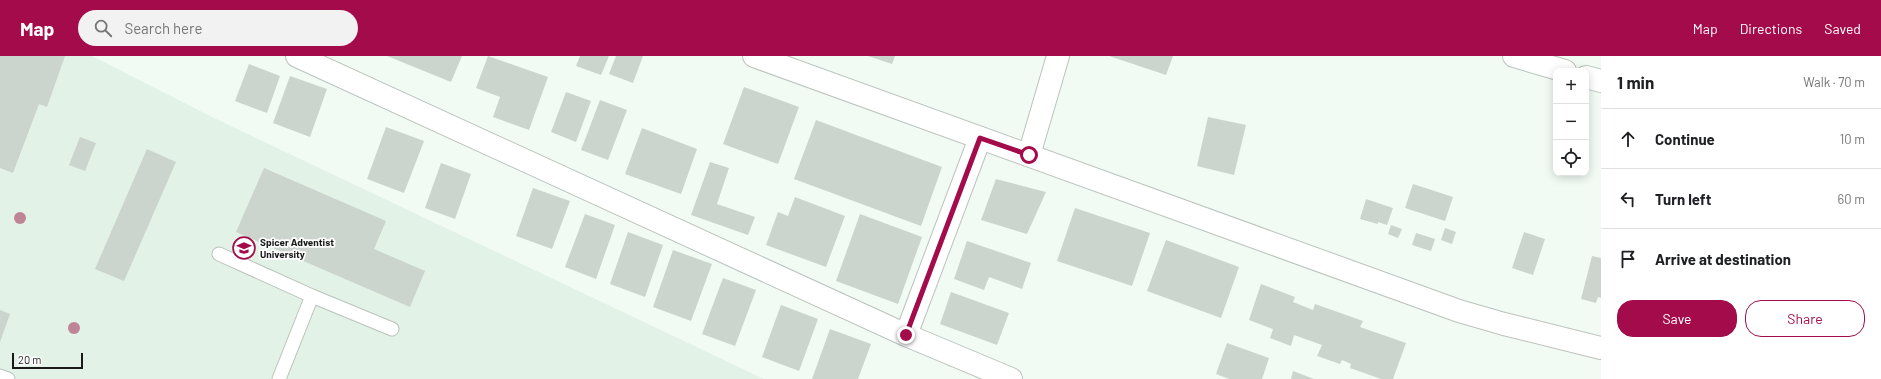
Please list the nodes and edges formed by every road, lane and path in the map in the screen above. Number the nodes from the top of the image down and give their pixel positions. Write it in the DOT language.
graph roads {
  1 [pos="298,56"];
  2 [pos="754,56"];
  3 [pos="1058,56"];
  4 [pos="1514,56"];
  5 [pos="1555,68"];
  6 [pos="1589,78"];
  7 [pos="1601,81"];
  8 [pos="980,138"];
  9 [pos="1029,155"];
  10 [pos="219,254"];
  11 [pos="312,296"];
  12 [pos="392,329"];
  13 [pos="906,335"];
  14 [pos="1601,348"];
  15 [pos="0,376"];
  16 [pos="8,379"];
  17 [pos="279,379"];
  18 [pos="1011,379"];
  1 -- 13 [label="street"];
  2 -- 8 [label="street"];
  3 -- 9 [label="street"];
  4 -- 5 [label="street"];
  6 -- 7 [label="street"];
  8 -- 9 [label="street"];
  8 -- 13 [label="street"];
  9 -- 14 [label="street"];
  10 -- 11 [label="lane"];
  11 -- 12 [label="lane"];
  11 -- 17 [label="lane"];
  13 -- 18 [label="street"];
  15 -- 16 [label="lane"];
}
